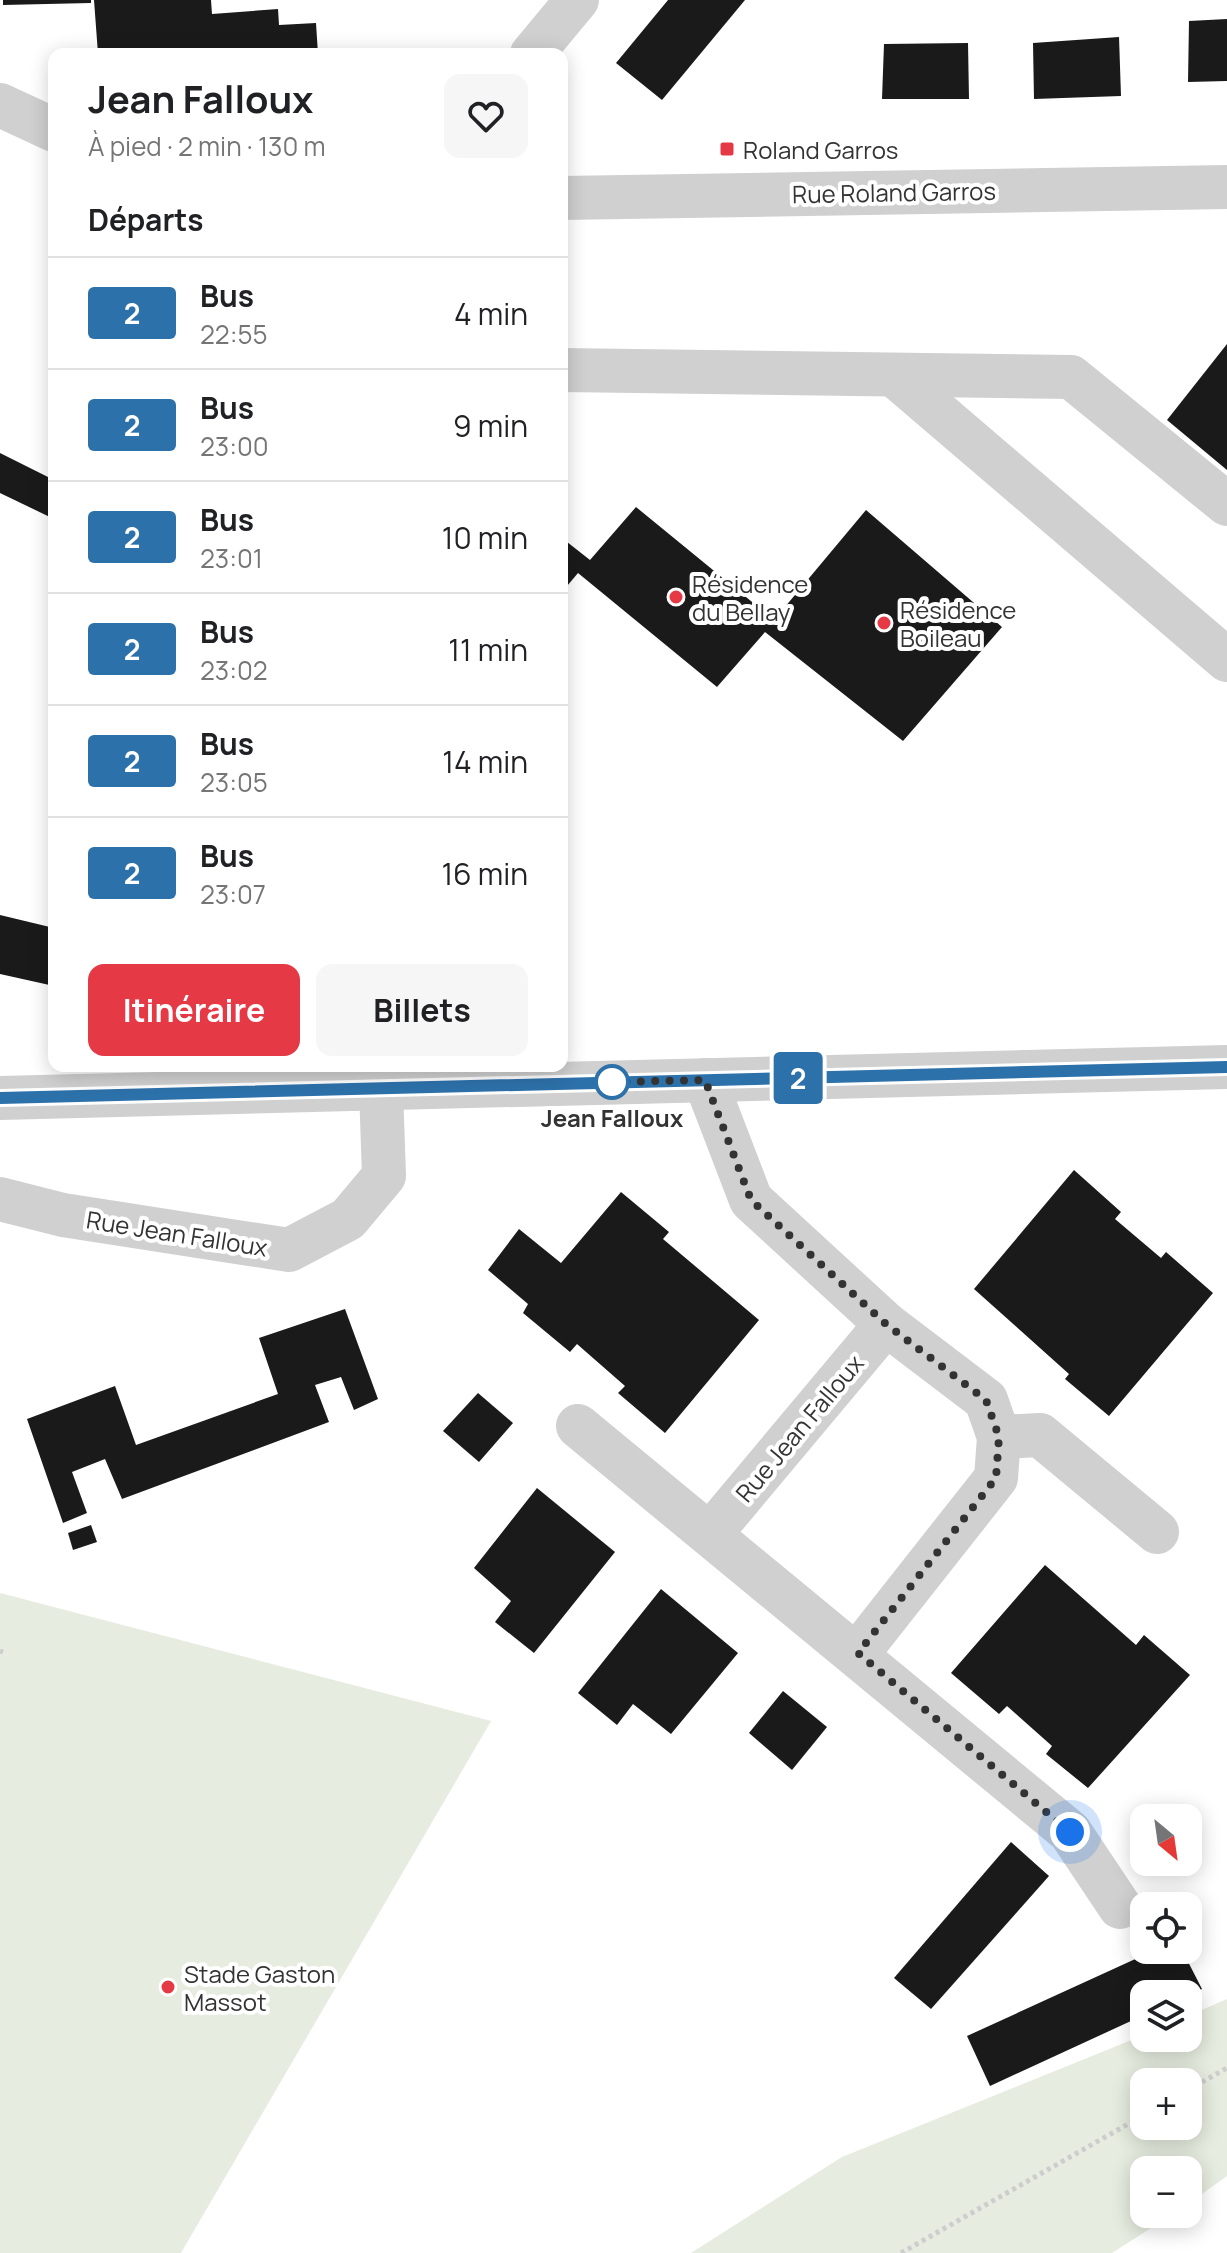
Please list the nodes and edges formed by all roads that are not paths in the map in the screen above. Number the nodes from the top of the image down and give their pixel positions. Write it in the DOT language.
graph roads {
  1 [pos="577,0"];
  2 [pos="537,48"];
  3 [pos="0,105"];
  4 [pos="48,127"];
  5 [pos="1227,187"];
  6 [pos="568,198"];
  7 [pos="568,370"];
  8 [pos="894,375"];
  9 [pos="1227,504"];
  10 [pos="1227,660"];
  11 [pos="1227,1067"];
  12 [pos="705,1080"];
  13 [pos="381,1089"];
  14 [pos="0,1098"];
  15 [pos="0,1199"];
  16 [pos="886,1324"];
  17 [pos="578,1426"];
  18 [pos="999,1437"];
  19 [pos="1157,1532"];
  20 [pos="711,1533"];
  21 [pos="858,1653"];
  22 [pos="1120,1907"];
  1 -- 2 [label="street"];
  3 -- 4 [label="street"];
  5 -- 6 [label="street, Rue Roland Garros"];
  7 -- 8 [label="street"];
  8 -- 9 [label="street"];
  8 -- 10 [label="street"];
  11 -- 12 [label="street"];
  12 -- 13 [label="street"];
  12 -- 16 [label="street"];
  13 -- 14 [label="street"];
  13 -- 15 [label="street, Rue Jean Falloux"];
  16 -- 18 [label="street"];
  16 -- 20 [label="street, Rue Jean Falloux"];
  17 -- 20 [label="street"];
  18 -- 19 [label="street"];
  18 -- 21 [label="street"];
  20 -- 21 [label="street"];
  21 -- 22 [label="street"];
}
